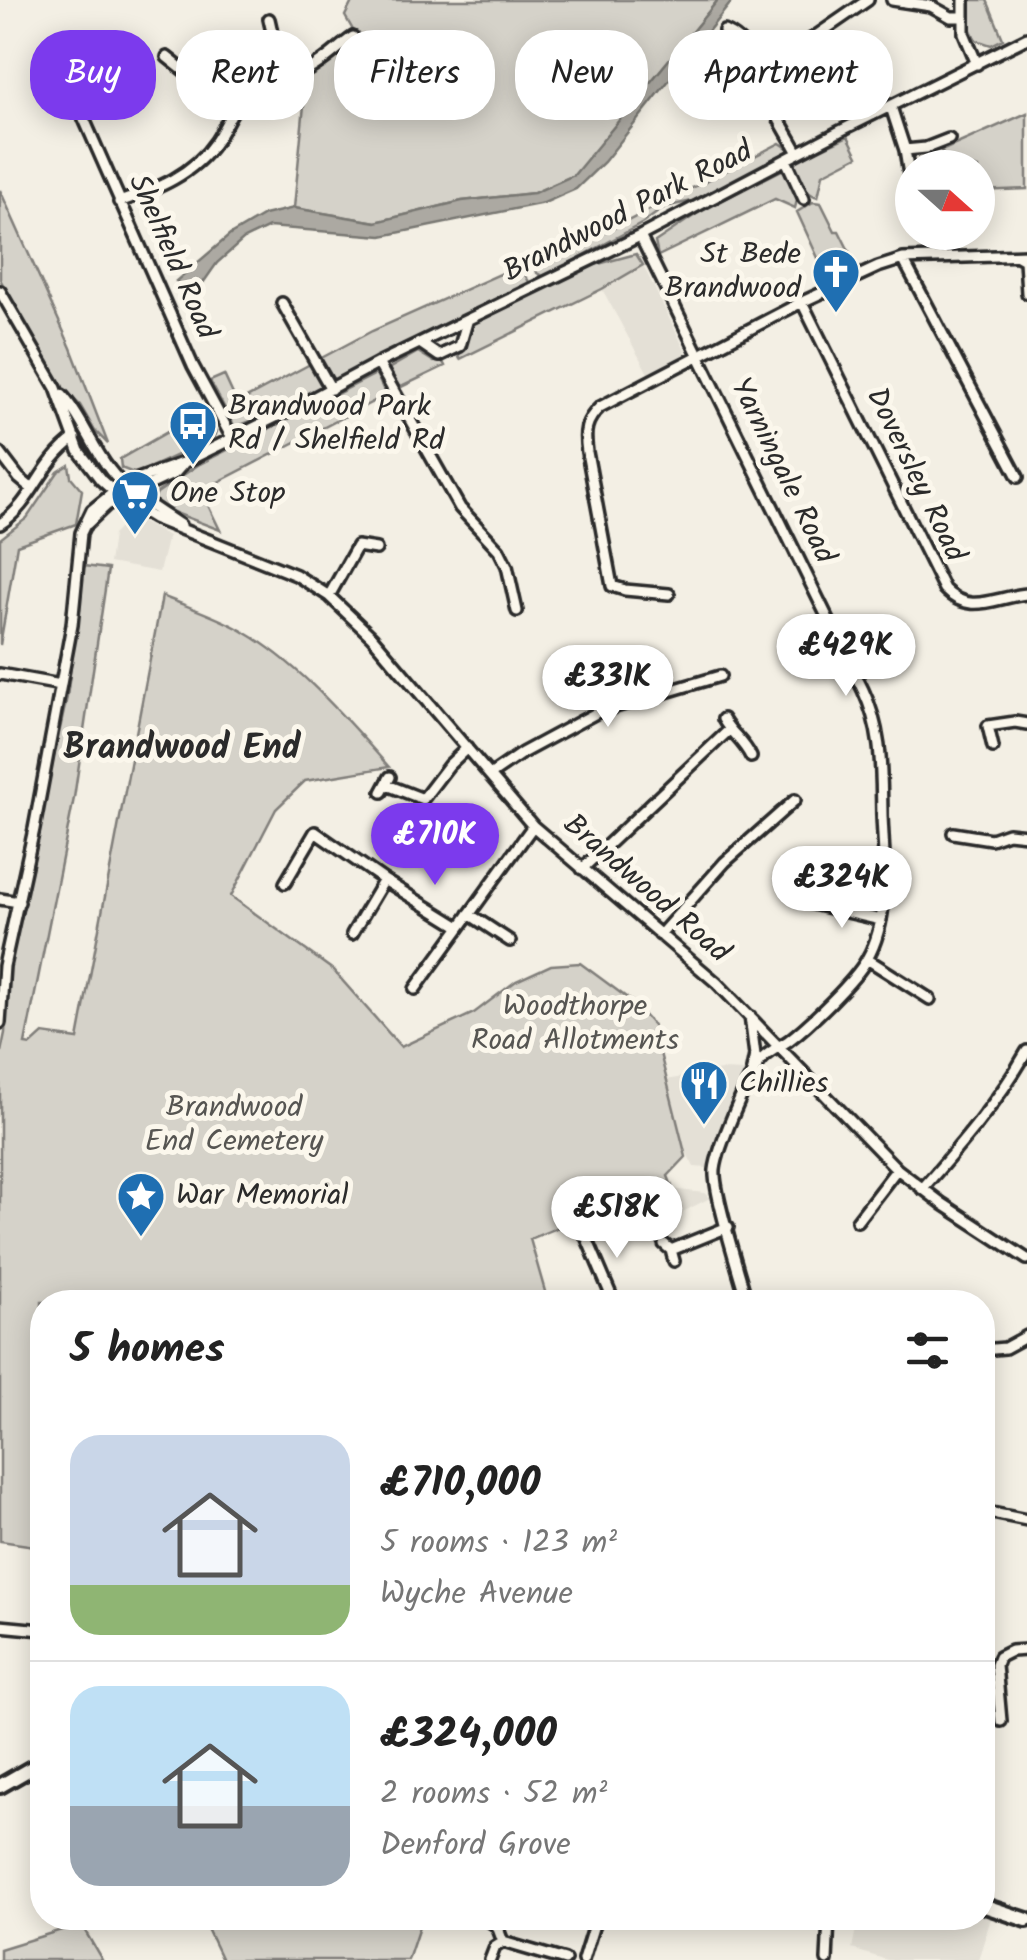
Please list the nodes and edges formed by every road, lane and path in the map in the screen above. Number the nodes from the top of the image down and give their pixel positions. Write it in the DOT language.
graph roads {
  1 [pos="868,0"];
  2 [pos="892,0"];
  3 [pos="964,0"];
  4 [pos="962,18"];
  5 [pos="269,19"];
  6 [pos="272,30"];
  7 [pos="825,30"];
  8 [pos="1027,38"];
  9 [pos="168,57"];
  10 [pos="176,64"];
  11 [pos="977,64"];
  12 [pos="893,105"];
  13 [pos="893,115"];
  14 [pos="84,120"];
  15 [pos="227,120"];
  16 [pos="780,120"];
  17 [pos="863,120"];
  18 [pos="948,138"];
  19 [pos="905,150"];
  20 [pos="798,154"];
  21 [pos="786,160"];
  22 [pos="804,199"];
  23 [pos="119,202"];
  24 [pos="640,236"];
  25 [pos="1023,255"];
  26 [pos="902,260"];
  27 [pos="0,291"];
  28 [pos="1027,294"];
  29 [pos="282,302"];
  30 [pos="802,302"];
  31 [pos="467,322"];
  32 [pos="420,343"];
  33 [pos="697,357"];
  34 [pos="378,363"];
  35 [pos="56,388"];
  36 [pos="330,390"];
  37 [pos="87,434"];
  38 [pos="232,438"];
  39 [pos="73,439"];
  40 [pos="0,453"];
  41 [pos="1018,477"];
  42 [pos="101,480"];
  43 [pos="31,488"];
  44 [pos="124,492"];
  45 [pos="86,516"];
  46 [pos="0,524"];
  47 [pos="81,533"];
  48 [pos="376,549"];
  49 [pos="669,594"];
  50 [pos="1027,594"];
  51 [pos="329,596"];
  52 [pos="517,611"];
  53 [pos="0,674"];
  54 [pos="720,675"];
  55 [pos="62,685"];
  56 [pos="723,719"];
  57 [pos="1027,724"];
  58 [pos="729,730"];
  59 [pos="993,746"];
  60 [pos="467,748"];
  61 [pos="751,757"];
  62 [pos="490,775"];
  63 [pos="386,785"];
  64 [pos="795,800"];
  65 [pos="534,826"];
  66 [pos="953,833"];
  67 [pos="1027,835"];
  68 [pos="582,869"];
  69 [pos="384,880"];
  70 [pos="284,883"];
  71 [pos="0,899"];
  72 [pos="19,902"];
  73 [pos="813,904"];
  74 [pos="469,914"];
  75 [pos="880,920"];
  76 [pos="460,926"];
  77 [pos="352,934"];
  78 [pos="660,935"];
  79 [pos="510,941"];
  80 [pos="867,959"];
  81 [pos="416,989"];
  82 [pos="930,999"];
  83 [pos="750,1015"];
  84 [pos="0,1023"];
  85 [pos="777,1047"];
  86 [pos="1027,1051"];
  87 [pos="1015,1072"];
  88 [pos="750,1077"];
  89 [pos="1027,1082"];
  90 [pos="897,1169"];
  91 [pos="922,1189"];
  92 [pos="858,1221"];
  93 [pos="728,1228"];
  94 [pos="584,1234"];
  95 [pos="670,1252"];
  96 [pos="1027,1259"];
  97 [pos="609,1290"];
  98 [pos="745,1290"];
  99 [pos="1024,1338"];
  100 [pos="995,1349"];
  101 [pos="1027,1354"];
  102 [pos="995,1513"];
  103 [pos="1027,1520"];
  104 [pos="0,1626"];
  105 [pos="30,1629"];
  106 [pos="1027,1650"];
  107 [pos="1001,1721"];
  108 [pos="30,1769"];
  109 [pos="0,1786"];
  110 [pos="995,1910"];
  111 [pos="1027,1920"];
  112 [pos="498,1930"];
  113 [pos="592,1930"];
  114 [pos="829,1930"];
  115 [pos="503,1942"];
  116 [pos="490,1960"];
  117 [pos="564,1960"];
  118 [pos="583,1960"];
  119 [pos="828,1960"];
  1 -- 7 [label="street"];
  2 -- 4 [label="street"];
  3 -- 4 [label="street"];
  4 -- 11 [label="street"];
  5 -- 6 [label="street"];
  8 -- 11 [label="street, Brandwood Park Road"];
  9 -- 10 [label="street"];
  11 -- 12 [label="street, Brandwood Park Road"];
  13 -- 19 [label="street"];
  14 -- 23 [label="street, Shelfield Road"];
  15 -- 23 [label="street"];
  16 -- 20 [label="street"];
  17 -- 20 [label="street, Brandwood Park Road"];
  18 -- 19 [label="street"];
  20 -- 21 [label="street, Brandwood Park Road"];
  21 -- 22 [label="street"];
  21 -- 24 [label="street, Brandwood Park Road"];
  23 -- 38 [label="street, Shelfield Road"];
  24 -- 31 [label="street, Brandwood Park Road"];
  24 -- 33 [label="street, Yarningale Road"];
  25 -- 26 [label="street"];
  25 -- 28 [label="street"];
  26 -- 30 [label="street"];
  26 -- 41 [label="street"];
  27 -- 35 [label="street"];
  29 -- 36 [label="street"];
  30 -- 33 [label="street"];
  30 -- 50 [label="street, Doversley Road"];
  31 -- 32 [label="street, Brandwood Park Road"];
  31 -- 32 [label="street, Brandwood Park Road"];
  32 -- 34 [label="street, Brandwood Park Road"];
  33 -- 49 [label="street"];
  33 -- 75 [label="street, Yarningale Road"];
  34 -- 36 [label="street, Brandwood Park Road"];
  34 -- 52 [label="street"];
  35 -- 37 [label="street"];
  35 -- 39 [label="street"];
  36 -- 38 [label="street, Brandwood Park Road"];
  37 -- 39 [label="street"];
  37 -- 44 [label="street"];
  38 -- 44 [label="street, Brandwood Park Road"];
  39 -- 42 [label="street"];
  39 -- 43 [label="street"];
  40 -- 43 [label="street"];
  42 -- 44 [label="street"];
  42 -- 45 [label="street"];
  43 -- 46 [label="street"];
  44 -- 45 [label="street"];
  44 -- 47 [label="street"];
  44 -- 51 [label="street, Brandwood Road"];
  45 -- 47 [label="street"];
  47 -- 55 [label="street"];
  48 -- 51 [label="street"];
  51 -- 60 [label="street, Brandwood Road"];
  53 -- 55 [label="street"];
  54 -- 62 [label="street"];
  55 -- 72 [label="street"];
  56 -- 58 [label="street"];
  57 -- 59 [label="street"];
  58 -- 61 [label="street"];
  58 -- 68 [label="street"];
  60 -- 62 [label="street, Brandwood Road"];
  60 -- 63 [label="street"];
  62 -- 65 [label="street, Brandwood Road"];
  64 -- 78 [label="street"];
  65 -- 68 [label="street, Brandwood Road"];
  65 -- 74 [label="street"];
  66 -- 67 [label="street"];
  68 -- 78 [label="street, Brandwood Road"];
  69 -- 70 [label="street"];
  69 -- 76 [label="street"];
  69 -- 77 [label="street"];
  71 -- 72 [label="street"];
  72 -- 84 [label="street"];
  73 -- 75 [label="street"];
  74 -- 76 [label="street"];
  74 -- 79 [label="street"];
  75 -- 80 [label="street, Yarningale Road"];
  76 -- 81 [label="street"];
  78 -- 83 [label="street, Brandwood Road"];
  80 -- 82 [label="street"];
  80 -- 85 [label="street, Yarningale Road"];
  83 -- 85 [label="street, Brandwood Road"];
  83 -- 88 [label="street"];
  85 -- 88 [label="street, Yarningale Road"];
  85 -- 90 [label="street, Brandwood Road"];
  86 -- 87 [label="street"];
  87 -- 89 [label="street"];
  87 -- 91 [label="street"];
  88 -- 93 [label="street"];
  90 -- 91 [label="street, Brandwood Road"];
  90 -- 92 [label="street"];
  91 -- 96 [label="street, Brandwood Road"];
  93 -- 95 [label="street"];
  93 -- 98 [label="street"];
  94 -- 97 [label="street"];
  99 -- 100 [label="street"];
  99 -- 101 [label="street"];
  102 -- 103 [label="street"];
  104 -- 105 [label="street"];
  106 -- 107 [label="street"];
  108 -- 109 [label="highway"];
  110 -- 111 [label="highway"];
  112 -- 115 [label="street"];
  113 -- 118 [label="street"];
  114 -- 119 [label="street"];
  115 -- 116 [label="street"];
  115 -- 117 [label="street"];
}
